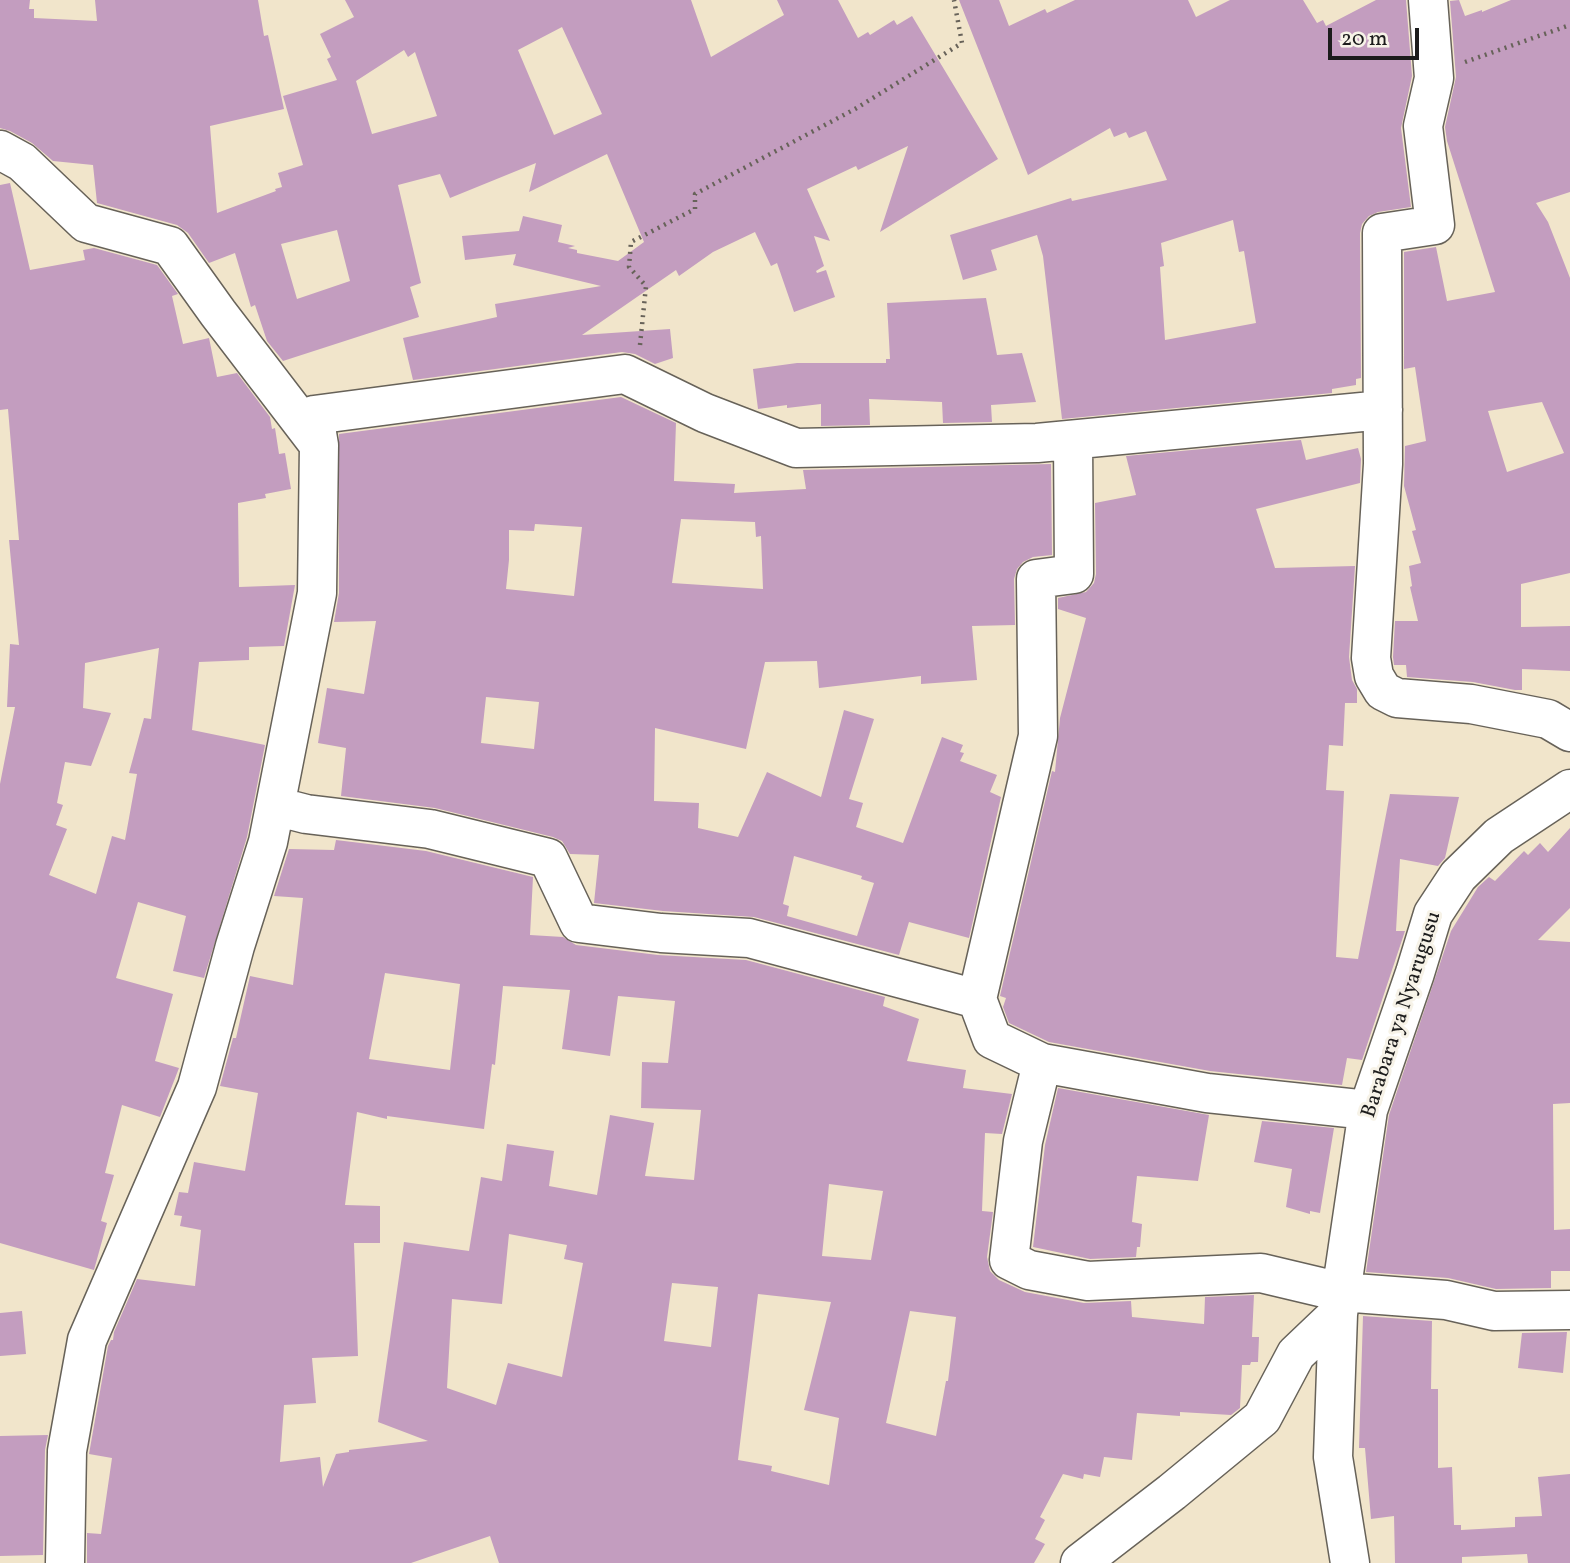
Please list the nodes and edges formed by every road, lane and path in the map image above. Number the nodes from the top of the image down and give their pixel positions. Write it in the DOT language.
graph roads {
  1 [pos="954,0"];
  2 [pos="1428,0"];
  3 [pos="1570,25"];
  4 [pos="1434,74"];
  5 [pos="0,150"];
  6 [pos="639,381"];
  7 [pos="1382,410"];
  8 [pos="1073,440"];
  9 [pos="319,445"];
  10 [pos="1570,732"];
  11 [pos="1570,789"];
  12 [pos="275,806"];
  13 [pos="976,999"];
  14 [pos="1042,1063"];
  15 [pos="1368,1110"];
  16 [pos="1340,1303"];
  17 [pos="1570,1310"];
  18 [pos="65,1563"];
  19 [pos="1080,1563"];
  20 [pos="1350,1563"];
  1 -- 6 [label="path"];
  2 -- 4 [label="street"];
  3 -- 4 [label="path"];
  4 -- 7 [label="street"];
  5 -- 9 [label="street"];
  6 -- 8 [label="street"];
  6 -- 9 [label="street"];
  7 -- 8 [label="street"];
  7 -- 10 [label="street"];
  8 -- 13 [label="street"];
  9 -- 12 [label="street"];
  11 -- 15 [label="street, Barabara ya Nyarugusu"];
  12 -- 13 [label="street"];
  12 -- 18 [label="street"];
  13 -- 14 [label="street"];
  14 -- 15 [label="street"];
  14 -- 16 [label="street"];
  15 -- 16 [label="street, Barabara ya Nyarugusu"];
  16 -- 17 [label="street"];
  16 -- 19 [label="street"];
  16 -- 20 [label="street, Barabara ya Nyarugusu"];
}
